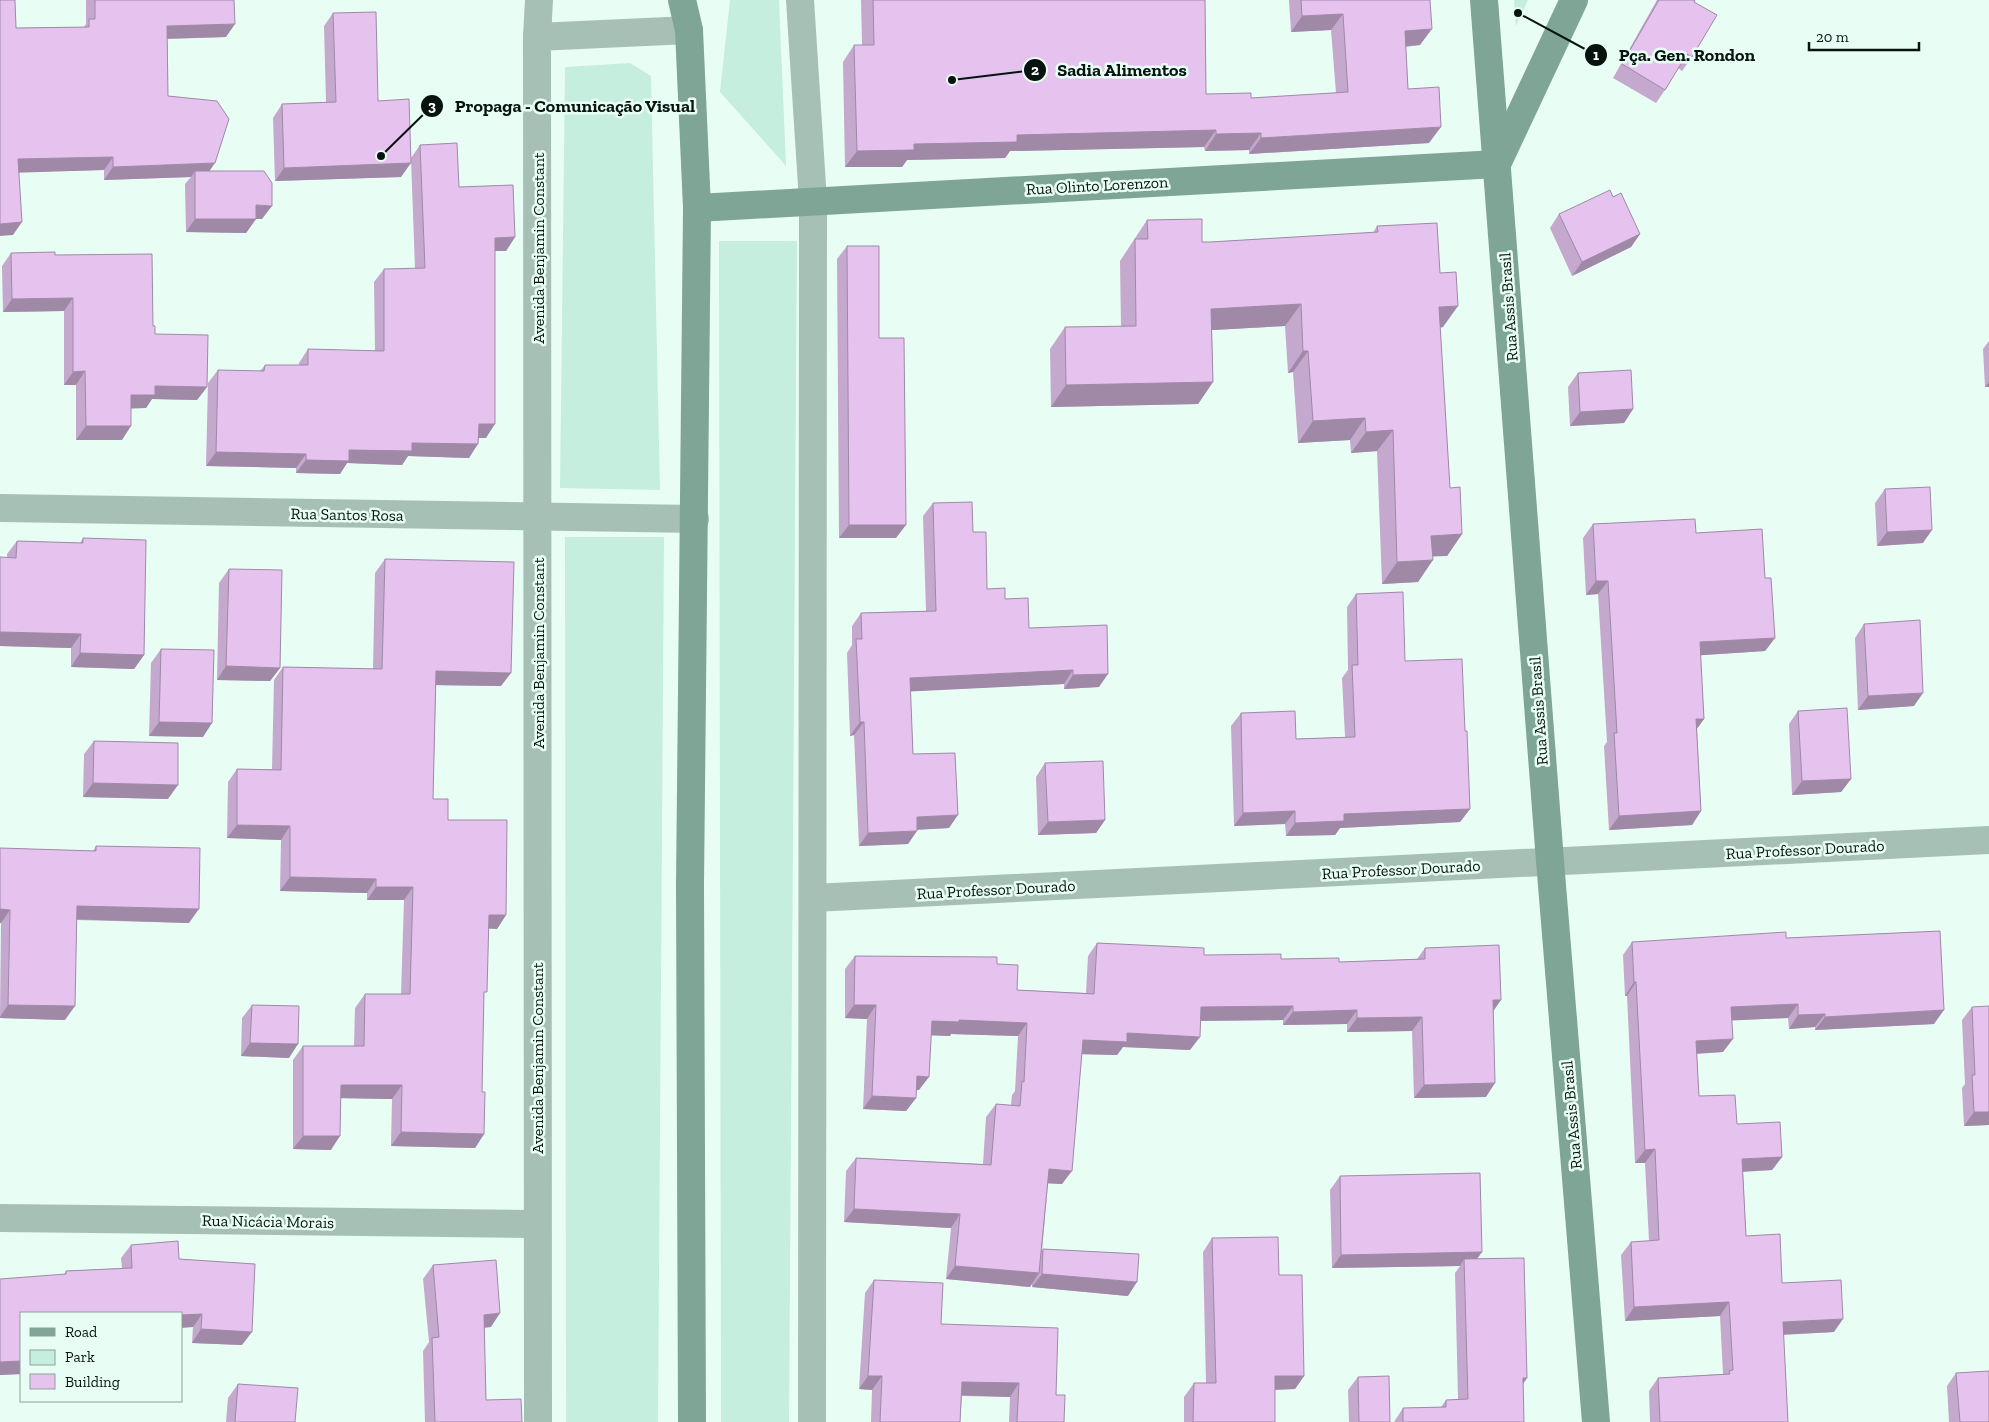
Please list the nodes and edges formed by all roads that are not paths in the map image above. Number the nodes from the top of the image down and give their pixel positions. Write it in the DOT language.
graph roads {
  1 [pos="539,0"];
  2 [pos="682,0"];
  3 [pos="697,0"];
  4 [pos="800,0"];
  5 [pos="1484,0"];
  6 [pos="1574,0"];
  7 [pos="689,30"];
  8 [pos="537,37"];
  9 [pos="1497,164"];
  10 [pos="813,201"];
  11 [pos="697,208"];
  12 [pos="0,508"];
  13 [pos="538,517"];
  14 [pos="695,519"];
  15 [pos="1989,840"];
  16 [pos="1550,862"];
  17 [pos="813,898"];
  18 [pos="0,1218"];
  19 [pos="537,1224"];
  20 [pos="538,1422"];
  21 [pos="692,1422"];
  22 [pos="812,1422"];
  23 [pos="1596,1422"];
  1 -- 8 [label="street, Avenida Benjamin Constant"];
  2 -- 7 [label="street"];
  3 -- 7 [label="street"];
  4 -- 10 [label="street"];
  5 -- 9 [label="street, Rua Assis Brasil"];
  6 -- 9 [label="street"];
  7 -- 8 [label="street"];
  7 -- 11 [label="street"];
  8 -- 13 [label="street, Avenida Benjamin Constant"];
  9 -- 10 [label="street, Rua Olinto Lorenzon"];
  9 -- 16 [label="street, Rua Assis Brasil"];
  10 -- 11 [label="street, Rua Olinto Lorenzon"];
  10 -- 17 [label="street"];
  11 -- 14 [label="street"];
  12 -- 13 [label="street, Rua Santos Rosa"];
  13 -- 14 [label="street, Rua Santos Rosa"];
  13 -- 19 [label="street, Avenida Benjamin Constant"];
  14 -- 21 [label="street"];
  15 -- 16 [label="street, Rua Professor Dourado"];
  16 -- 17 [label="street, Rua Professor Dourado"];
  16 -- 23 [label="street, Rua Assis Brasil"];
  17 -- 22 [label="street"];
  18 -- 19 [label="street, Rua Nicácia Morais"];
  19 -- 20 [label="street, Avenida Benjamin Constant"];
}
